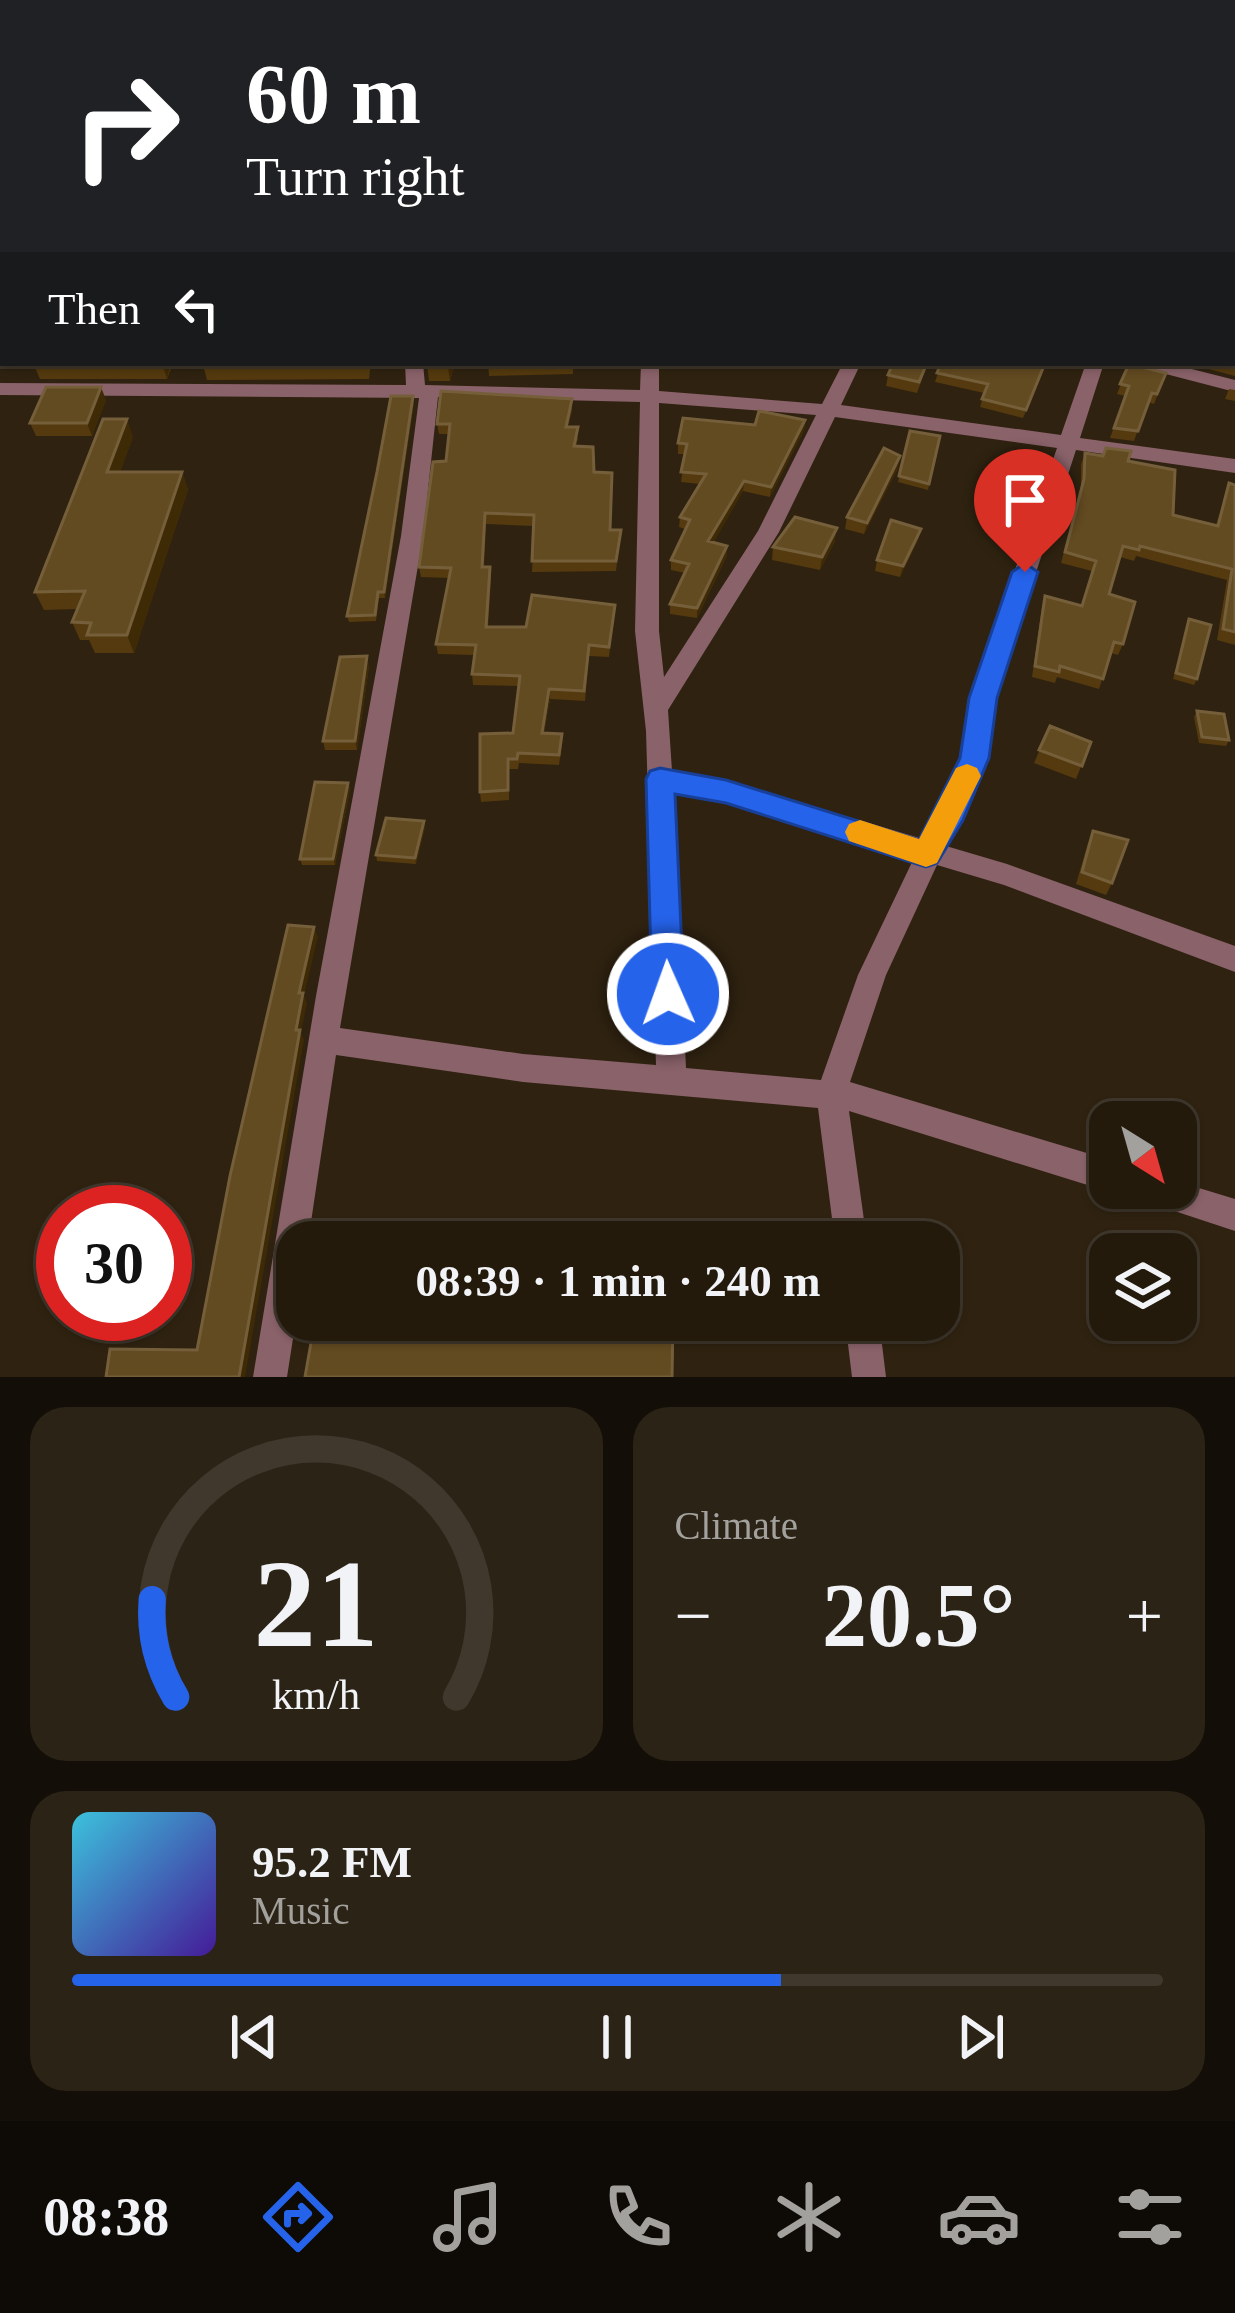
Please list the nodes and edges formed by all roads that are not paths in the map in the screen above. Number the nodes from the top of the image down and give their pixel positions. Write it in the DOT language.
graph roads {
  1 [pos="415,366"];
  2 [pos="650,366"];
  3 [pos="850,366"];
  4 [pos="1094,366"];
  5 [pos="1158,366"];
  6 [pos="1235,386"];
  7 [pos="0,389"];
  8 [pos="423,393"];
  9 [pos="652,397"];
  10 [pos="828,410"];
  11 [pos="1067,446"];
  12 [pos="1235,466"];
  13 [pos="656,709"];
  14 [pos="660,779"];
  15 [pos="926,854"];
  16 [pos="1235,959"];
  17 [pos="323,1040"];
  18 [pos="671,1079"];
  19 [pos="831,1094"];
  20 [pos="1089,1169"];
  21 [pos="1197,1203"];
  22 [pos="1235,1215"];
  23 [pos="848,1221"];
  24 [pos="865,1341"];
  25 [pos="270,1377"];
  26 [pos="869,1377"];
  1 -- 8 [label="street"];
  2 -- 9 [label="street"];
  3 -- 10 [label="street"];
  4 -- 11 [label="street"];
  5 -- 6 [label="street"];
  7 -- 8 [label="street"];
  8 -- 9 [label="street"];
  8 -- 17 [label="street"];
  9 -- 10 [label="street"];
  9 -- 13 [label="street"];
  10 -- 11 [label="street"];
  10 -- 13 [label="street"];
  11 -- 12 [label="street"];
  11 -- 15 [label="street"];
  13 -- 14 [label="street"];
  14 -- 15 [label="street"];
  14 -- 18 [label="street"];
  15 -- 16 [label="street"];
  15 -- 19 [label="street"];
  17 -- 18 [label="street"];
  17 -- 25 [label="street"];
  18 -- 19 [label="street"];
  19 -- 20 [label="street"];
  19 -- 23 [label="street"];
  21 -- 22 [label="street"];
  24 -- 26 [label="street"];
}
